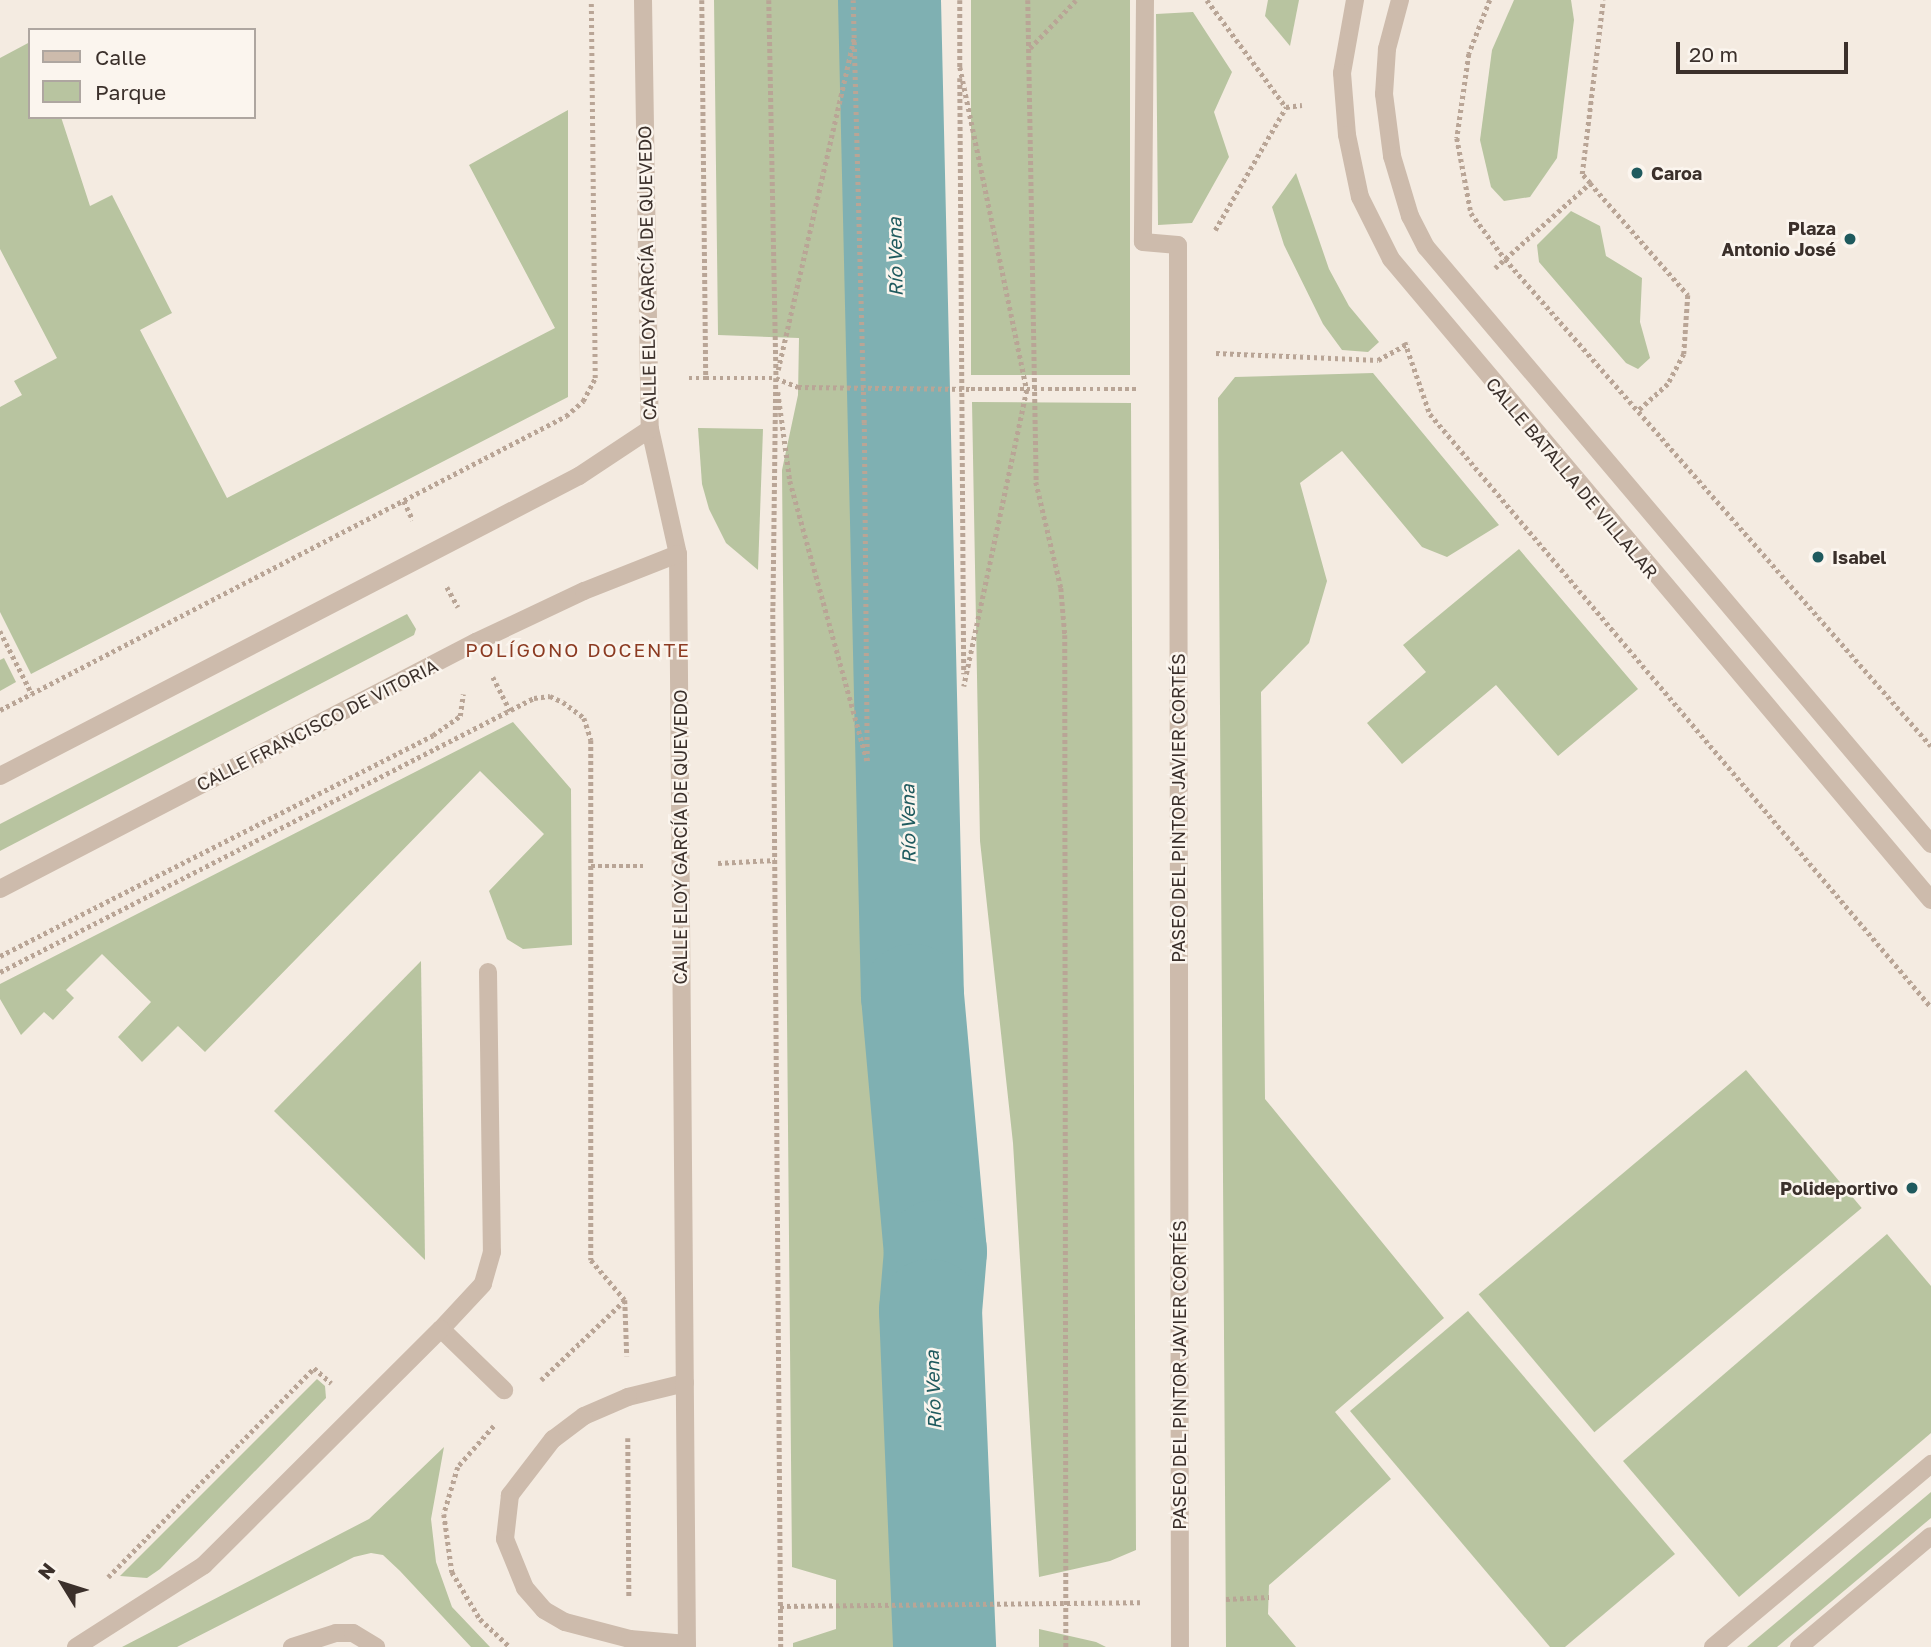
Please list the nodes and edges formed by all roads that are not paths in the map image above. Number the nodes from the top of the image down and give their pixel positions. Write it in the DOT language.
graph roads {
  1 [pos="643,0"];
  2 [pos="1145,0"];
  3 [pos="1355,0"];
  4 [pos="1400,0"];
  5 [pos="650,429"];
  6 [pos="678,554"];
  7 [pos="0,776"];
  8 [pos="1931,844"];
  9 [pos="0,889"];
  10 [pos="1931,900"];
  11 [pos="488,972"];
  12 [pos="441,1329"];
  13 [pos="685,1383"];
  14 [pos="504,1390"];
  15 [pos="1931,1464"];
  16 [pos="1931,1536"];
  17 [pos="687,1645"];
  18 [pos="76,1647"];
  19 [pos="292,1647"];
  20 [pos="376,1647"];
  21 [pos="1180,1647"];
  22 [pos="1713,1647"];
  23 [pos="1799,1647"];
  1 -- 5 [label="street, CALLE ELOY GARCÍA DE QUEVEDO"];
  2 -- 21 [label="street, PASEO DEL PINTOR JAVIER CORTÉS"];
  3 -- 10 [label="street, CALLE BATALLA DE VILLALAR"];
  4 -- 8 [label="street, CALLE BATALLA DE VILLALAR"];
  5 -- 6 [label="street, CALLE ELOY GARCÍA DE QUEVEDO"];
  5 -- 7 [label="street"];
  6 -- 9 [label="street, CALLE FRANCISCO DE VITORIA"];
  6 -- 13 [label="street, CALLE ELOY GARCÍA DE QUEVEDO"];
  11 -- 12 [label="street"];
  12 -- 14 [label="street"];
  12 -- 18 [label="street"];
  13 -- 17 [label="street, CALLE ELOY GARCÍA DE QUEVEDO"];
  13 -- 17 [label="street, CALLE ELOY GARCÍA DE QUEVEDO"];
  15 -- 22 [label="street"];
  16 -- 23 [label="street"];
  19 -- 20 [label="street"];
}
